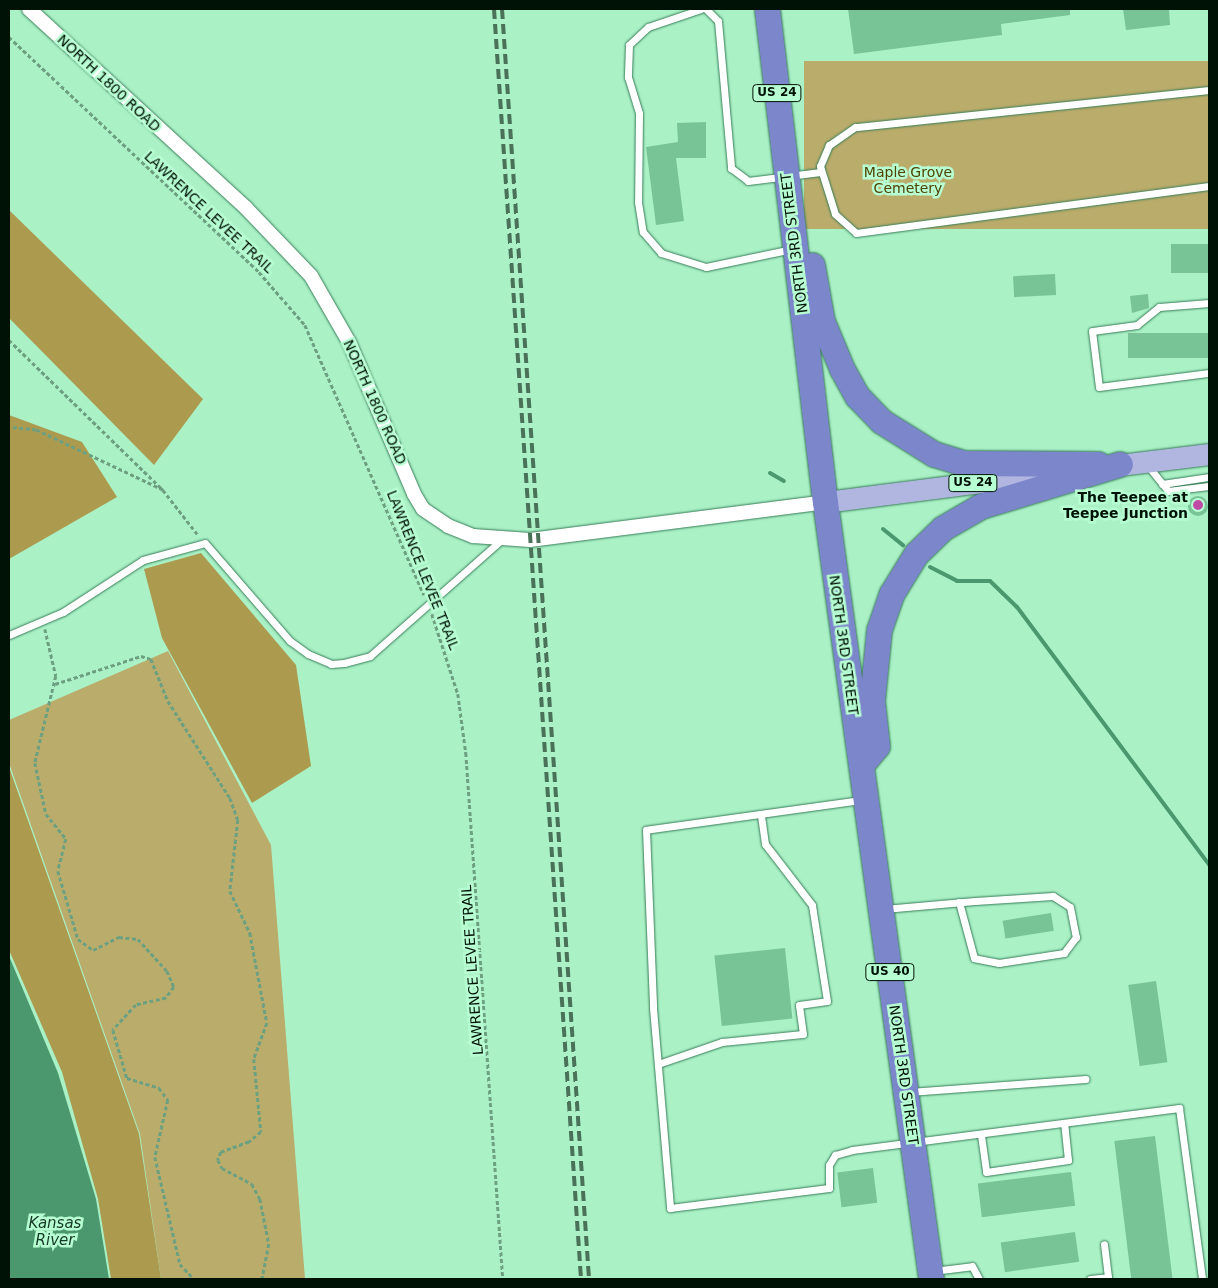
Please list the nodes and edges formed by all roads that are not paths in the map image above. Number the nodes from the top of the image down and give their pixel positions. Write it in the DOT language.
graph roads {
  1 [pos="29,9"];
  2 [pos="701,9"];
  3 [pos="706,9"];
  4 [pos="767,9"];
  5 [pos="1209,90"];
  6 [pos="820,172"];
  7 [pos="786,177"];
  8 [pos="1209,186"];
  9 [pos="795,249"];
  10 [pos="1209,303"];
  11 [pos="1209,372"];
  12 [pos="1209,454"];
  13 [pos="1132,463"];
  14 [pos="1209,477"];
  15 [pos="1162,484"];
  16 [pos="1209,486"];
  17 [pos="825,502"];
  18 [pos="501,540"];
  19 [pos="9,636"];
  20 [pos="861,764"];
  21 [pos="866,799"];
  22 [pos="760,814"];
  23 [pos="959,902"];
  24 [pos="881,909"];
  25 [pos="658,1064"];
  26 [pos="1086,1079"];
  27 [pos="907,1092"];
  28 [pos="1064,1124"];
  29 [pos="981,1135"];
  30 [pos="914,1145"];
  31 [pos="1104,1244"];
  32 [pos="931,1276"];
  33 [pos="979,1279"];
  34 [pos="1090,1279"];
  35 [pos="1202,1279"];
  1 -- 18 [label="street, NORTH 1800 ROAD"];
  2 -- 9 [label="lane"];
  3 -- 7 [label="lane"];
  4 -- 7 [label="highway, NORTH 3RD STREET / US 24"];
  5 -- 6 [label="lane"];
  6 -- 7 [label="lane"];
  6 -- 8 [label="lane"];
  7 -- 9 [label="highway, NORTH 3RD STREET / US 24"];
  9 -- 13 [label="highway"];
  9 -- 17 [label="highway, NORTH 3RD STREET / US 24"];
  10 -- 11 [label="lane"];
  12 -- 13 [label="main road, US 24"];
  13 -- 15 [label="lane"];
  13 -- 17 [label="main road, US 24"];
  13 -- 20 [label="highway"];
  14 -- 15 [label="lane"];
  15 -- 16 [label="lane"];
  17 -- 18 [label="street, NORTH 1800 ROAD"];
  17 -- 20 [label="highway, NORTH 3RD STREET / US 40"];
  18 -- 19 [label="lane"];
  20 -- 21 [label="highway, NORTH 3RD STREET / US 40"];
  21 -- 22 [label="lane"];
  21 -- 24 [label="highway, NORTH 3RD STREET / US 40"];
  22 -- 25 [label="lane"];
  22 -- 25 [label="lane"];
  23 -- 23 [label="lane"];
  23 -- 24 [label="lane"];
  24 -- 27 [label="highway, NORTH 3RD STREET / US 40"];
  25 -- 30 [label="lane"];
  26 -- 27 [label="lane"];
  27 -- 30 [label="highway, NORTH 3RD STREET / US 40"];
  28 -- 29 [label="lane"];
  28 -- 29 [label="lane"];
  28 -- 35 [label="lane"];
  29 -- 30 [label="lane"];
  30 -- 32 [label="highway, NORTH 3RD STREET / US 40"];
  31 -- 34 [label="lane"];
  32 -- 33 [label="lane"];
}
